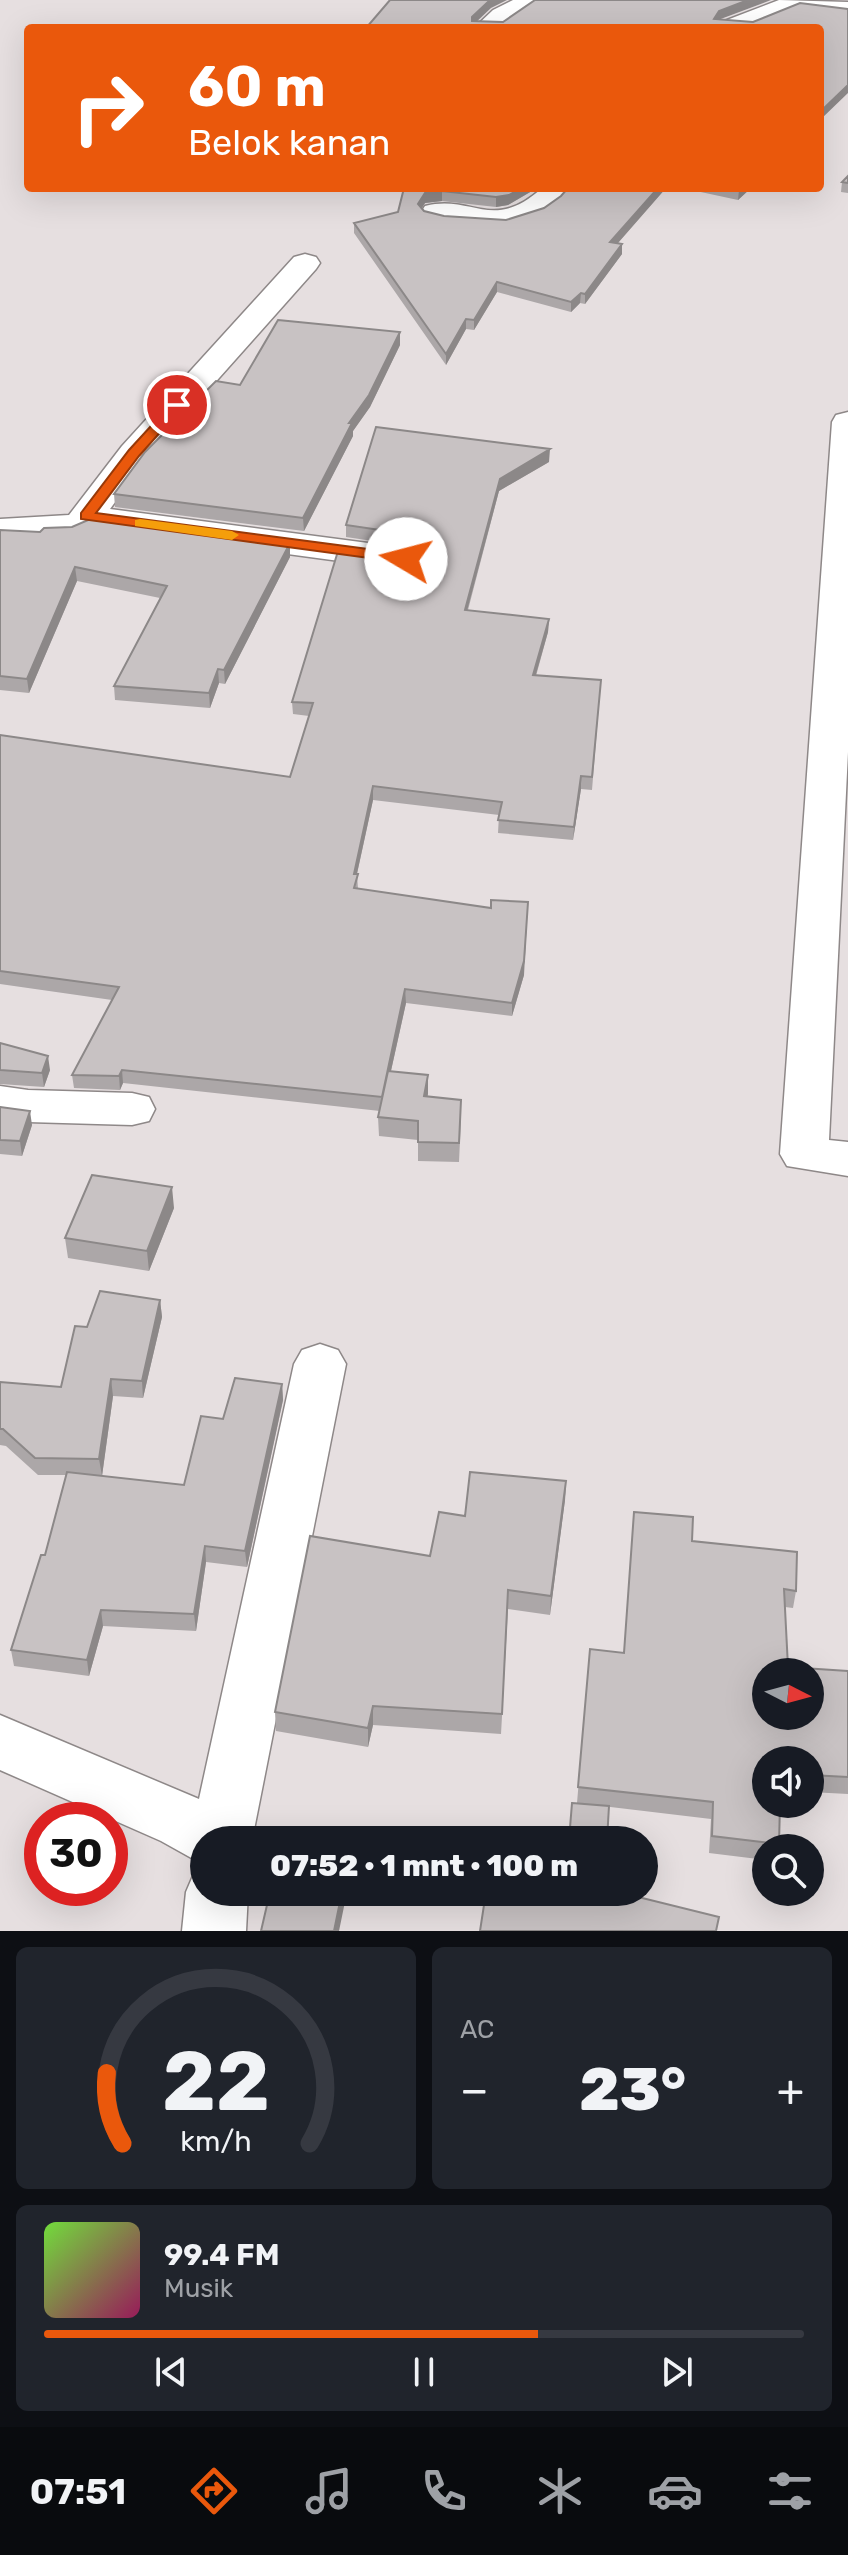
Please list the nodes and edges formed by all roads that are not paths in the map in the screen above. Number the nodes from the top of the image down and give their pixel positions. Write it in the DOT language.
graph roads {
  1 [pos="532,0"];
  2 [pos="794,0"];
  3 [pos="804,0"];
  4 [pos="848,9"];
  5 [pos="491,24"];
  6 [pos="740,24"];
  7 [pos="555,192"];
  8 [pos="435,212"];
  9 [pos="305,263"];
  10 [pos="848,422"];
  11 [pos="86,516"];
  12 [pos="0,530"];
  13 [pos="406,559"];
  14 [pos="0,1102"];
  15 [pos="132,1109"];
  16 [pos="848,1159"];
  17 [pos="320,1364"];
  18 [pos="0,1742"];
  19 [pos="191,1826"];
  20 [pos="224,1826"];
  21 [pos="216,1906"];
  22 [pos="214,1931"];
  1 -- 5 [label="street"];
  2 -- 3 [label="street"];
  2 -- 4 [label="street"];
  2 -- 6 [label="street"];
  7 -- 8 [label="street"];
  9 -- 11 [label="street"];
  10 -- 16 [label="street"];
  11 -- 12 [label="street"];
  11 -- 13 [label="street"];
  14 -- 15 [label="street"];
  17 -- 20 [label="street"];
  18 -- 19 [label="street"];
  21 -- 22 [label="street"];
}
